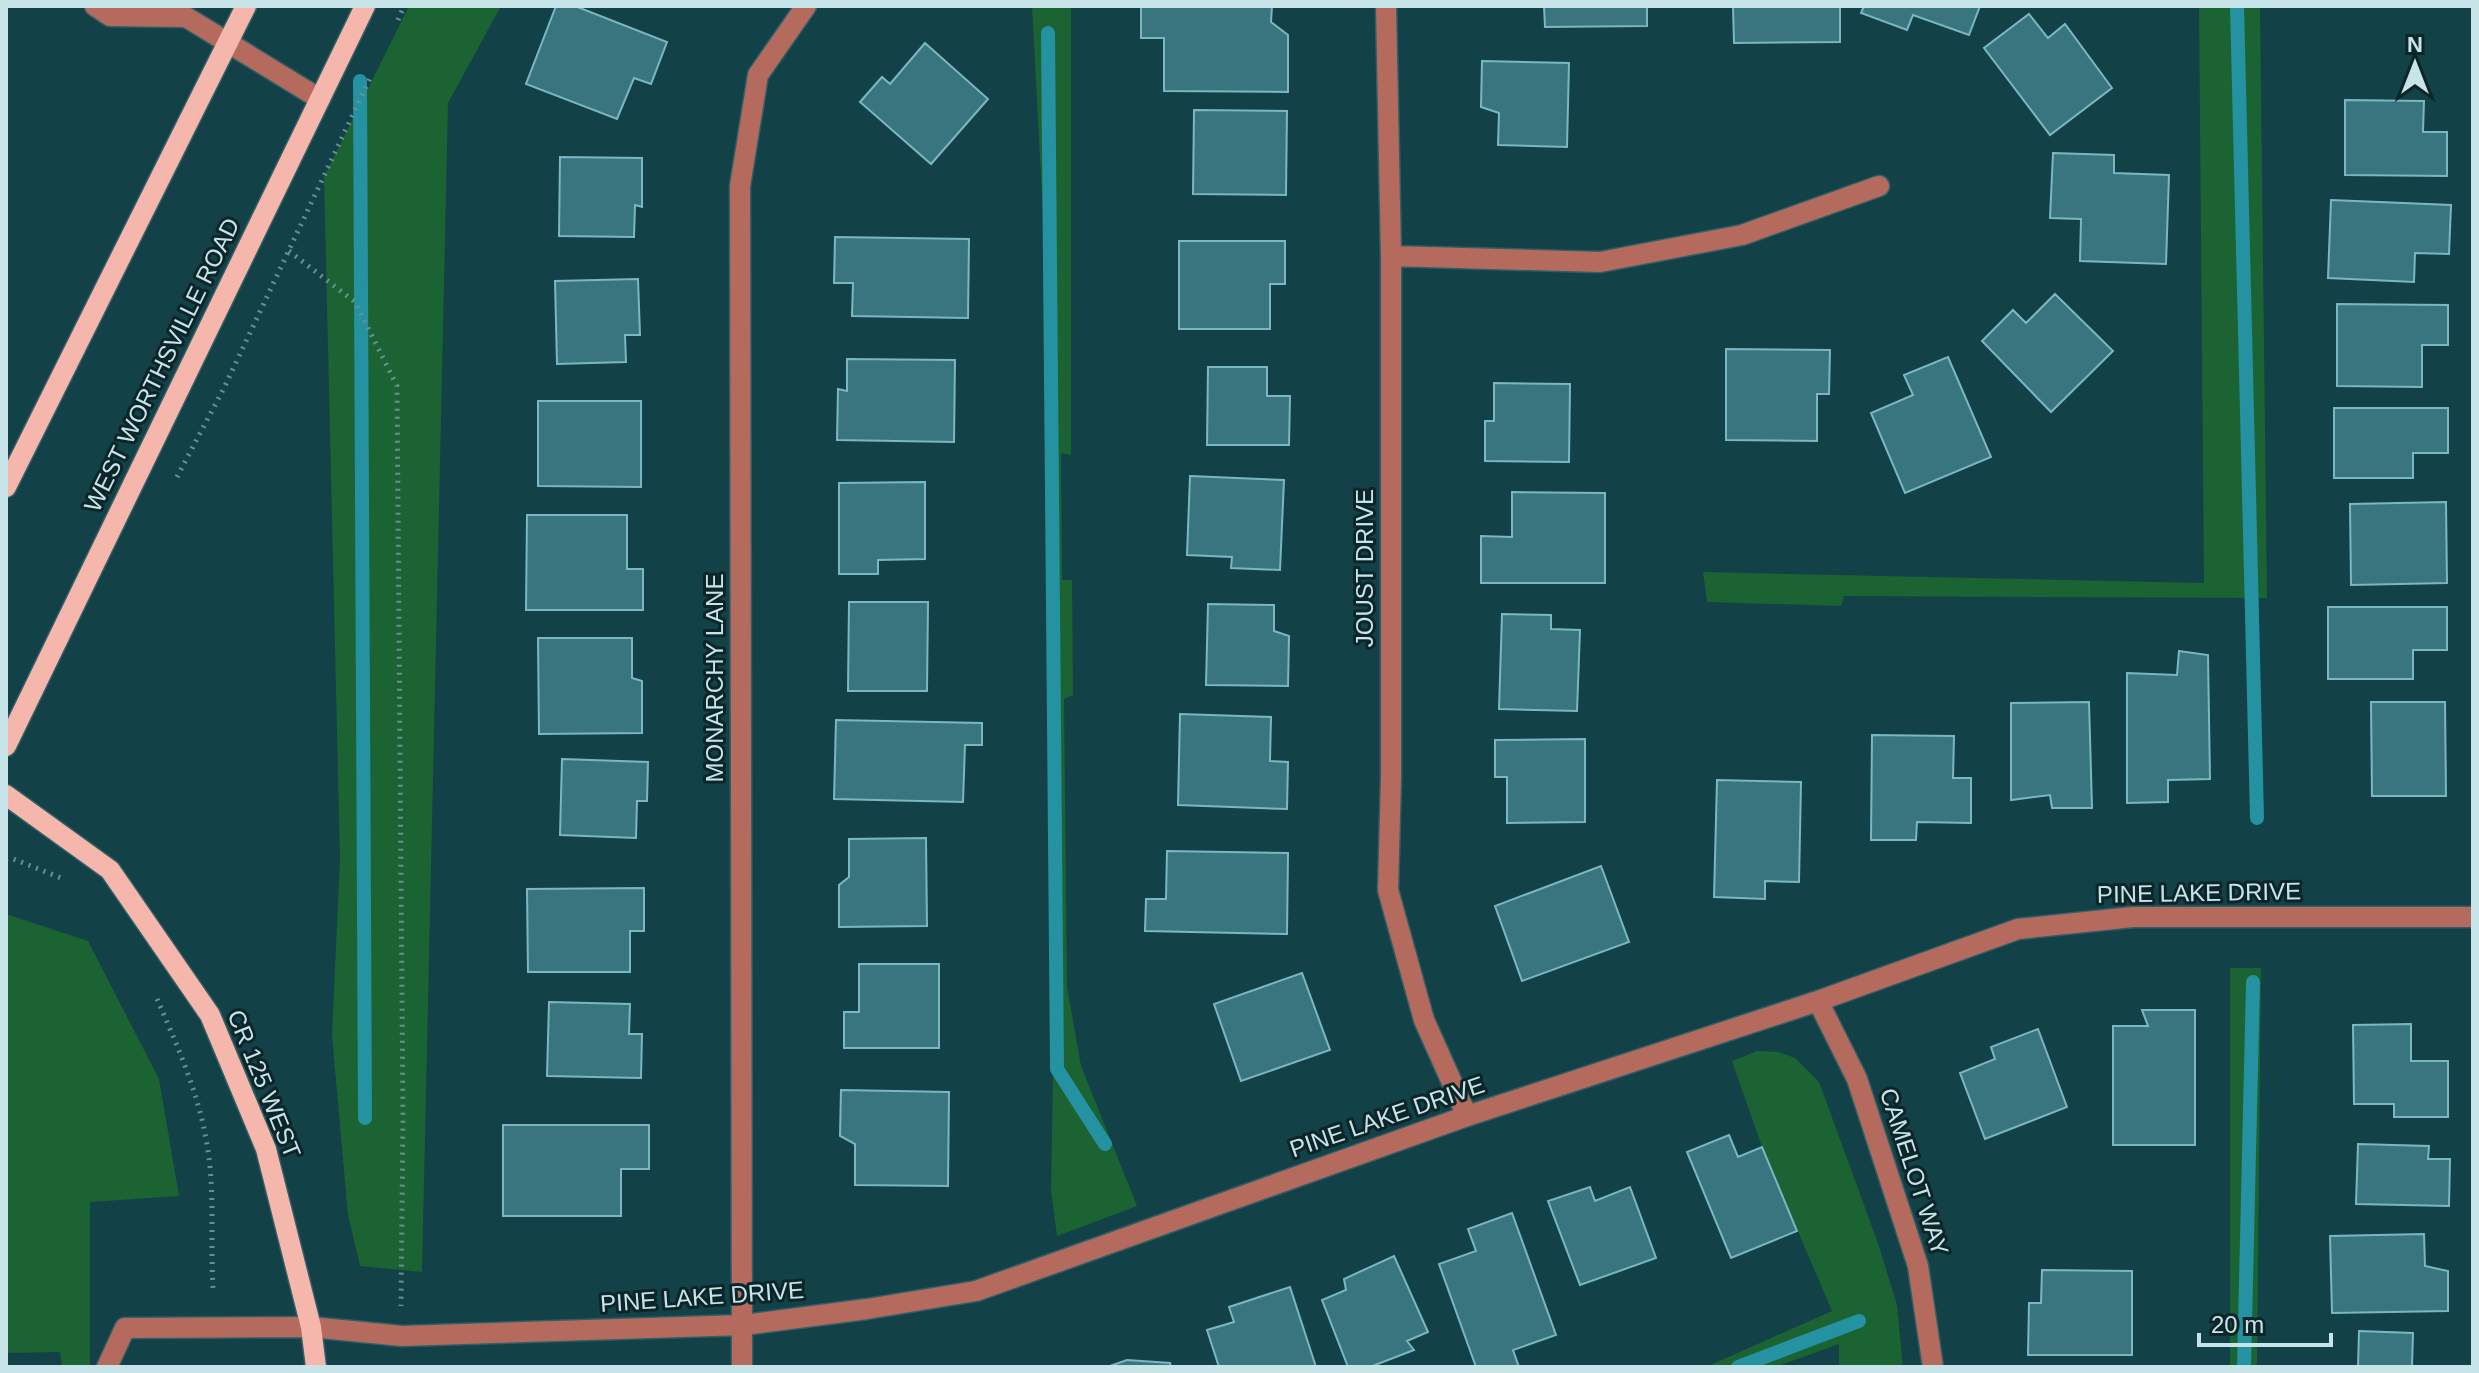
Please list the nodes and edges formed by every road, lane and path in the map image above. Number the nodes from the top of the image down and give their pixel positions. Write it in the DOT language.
graph roads {
  1 [pos="95,6"];
  2 [pos="246,6"];
  3 [pos="365,6"];
  4 [pos="806,6"];
  5 [pos="1386,6"];
  6 [pos="183,12"];
  7 [pos="228,43"];
  8 [pos="320,99"];
  9 [pos="1879,186"];
  10 [pos="289,251"];
  11 [pos="1391,256"];
  12 [pos="6,487"];
  13 [pos="6,746"];
  14 [pos="6,795"];
  15 [pos="6,859"];
  16 [pos="62,878"];
  17 [pos="2473,917"];
  18 [pos="151,987"];
  19 [pos="1818,1001"];
  20 [pos="1467,1116"];
  21 [pos="400,1269"];
  22 [pos="213,1289"];
  23 [pos="744,1325"];
  24 [pos="311,1327"];
  25 [pos="107,1367"];
  26 [pos="316,1367"];
  27 [pos="742,1367"];
  28 [pos="1933,1367"];
  1 -- 6 [label="street"];
  2 -- 7 [label="main road"];
  3 -- 8 [label="main road, WEST WORTHSVILLE ROAD"];
  4 -- 23 [label="street, MONARCHY LANE"];
  5 -- 11 [label="street, JOUST DRIVE"];
  6 -- 7 [label="street"];
  7 -- 8 [label="street"];
  7 -- 12 [label="main road"];
  8 -- 13 [label="main road, WEST WORTHSVILLE ROAD"];
  9 -- 11 [label="street"];
  10 -- 21 [label="path"];
  11 -- 20 [label="street, JOUST DRIVE"];
  14 -- 24 [label="main road, CR 125 WEST"];
  15 -- 16 [label="path"];
  17 -- 19 [label="street, PINE LAKE DRIVE"];
  18 -- 22 [label="path"];
  19 -- 20 [label="street, PINE LAKE DRIVE"];
  19 -- 28 [label="street, CAMELOT WAY"];
  20 -- 23 [label="street, PINE LAKE DRIVE"];
  23 -- 24 [label="street, PINE LAKE DRIVE"];
  23 -- 27 [label="street, MONARCHY LANE"];
  24 -- 25 [label="street, PINE LAKE DRIVE"];
  24 -- 26 [label="main road, CR 125 WEST"];
}
